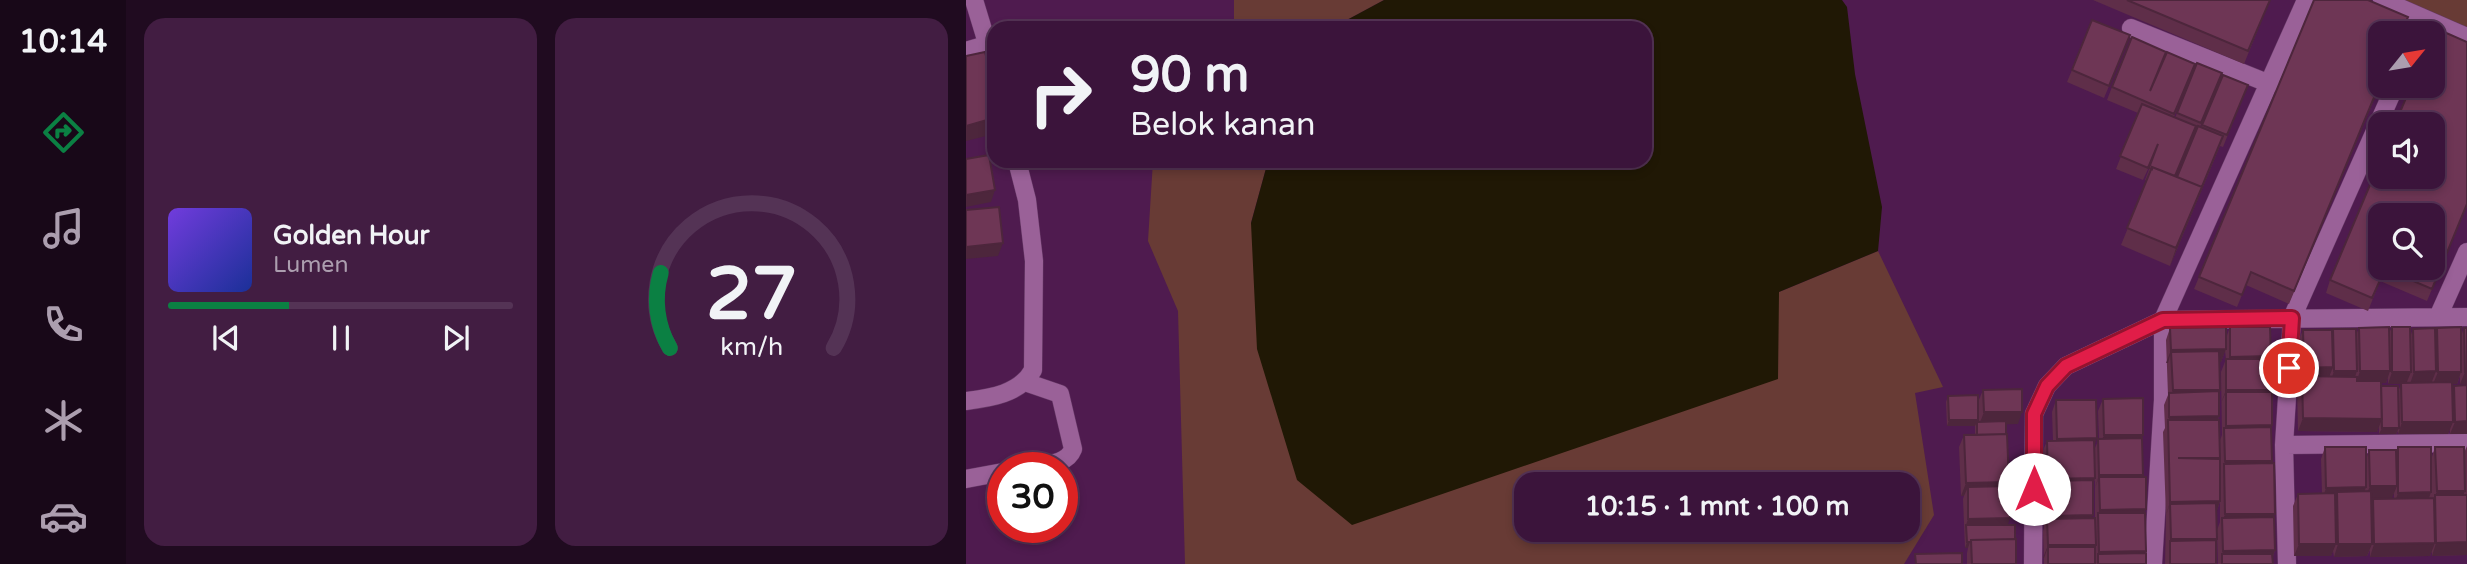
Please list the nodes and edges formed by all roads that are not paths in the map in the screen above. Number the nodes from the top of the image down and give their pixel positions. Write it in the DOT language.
graph roads {
  1 [pos="974,0"];
  2 [pos="2306,0"];
  3 [pos="2382,0"];
  4 [pos="2414,21"];
  5 [pos="2131,28"];
  6 [pos="2445,32"];
  7 [pos="2467,37"];
  8 [pos="987,38"];
  9 [pos="987,45"];
  10 [pos="966,51"];
  11 [pos="2270,84"];
  12 [pos="2390,98"];
  13 [pos="1019,168"];
  14 [pos="2467,252"];
  15 [pos="2438,317"];
  16 [pos="2467,317"];
  17 [pos="2292,318"];
  18 [pos="2163,320"];
  19 [pos="1025,382"];
  20 [pos="966,401"];
  21 [pos="2467,443"];
  22 [pos="2284,444"];
  23 [pos="1072,452"];
  24 [pos="987,475"];
  25 [pos="966,479"];
  26 [pos="2033,564"];
  27 [pos="2153,564"];
  28 [pos="2287,564"];
  1 -- 8 [label="street"];
  2 -- 11 [label="street"];
  3 -- 4 [label="street"];
  5 -- 11 [label="street"];
  6 -- 7 [label="street"];
  9 -- 10 [label="street"];
  11 -- 18 [label="street"];
  12 -- 17 [label="street"];
  13 -- 19 [label="street"];
  14 -- 15 [label="street"];
  15 -- 16 [label="street"];
  15 -- 17 [label="street"];
  17 -- 18 [label="street"];
  17 -- 22 [label="street"];
  18 -- 26 [label="street"];
  18 -- 27 [label="street"];
  19 -- 20 [label="street"];
  19 -- 23 [label="street"];
  21 -- 22 [label="street"];
  22 -- 28 [label="street"];
  24 -- 25 [label="street"];
}
